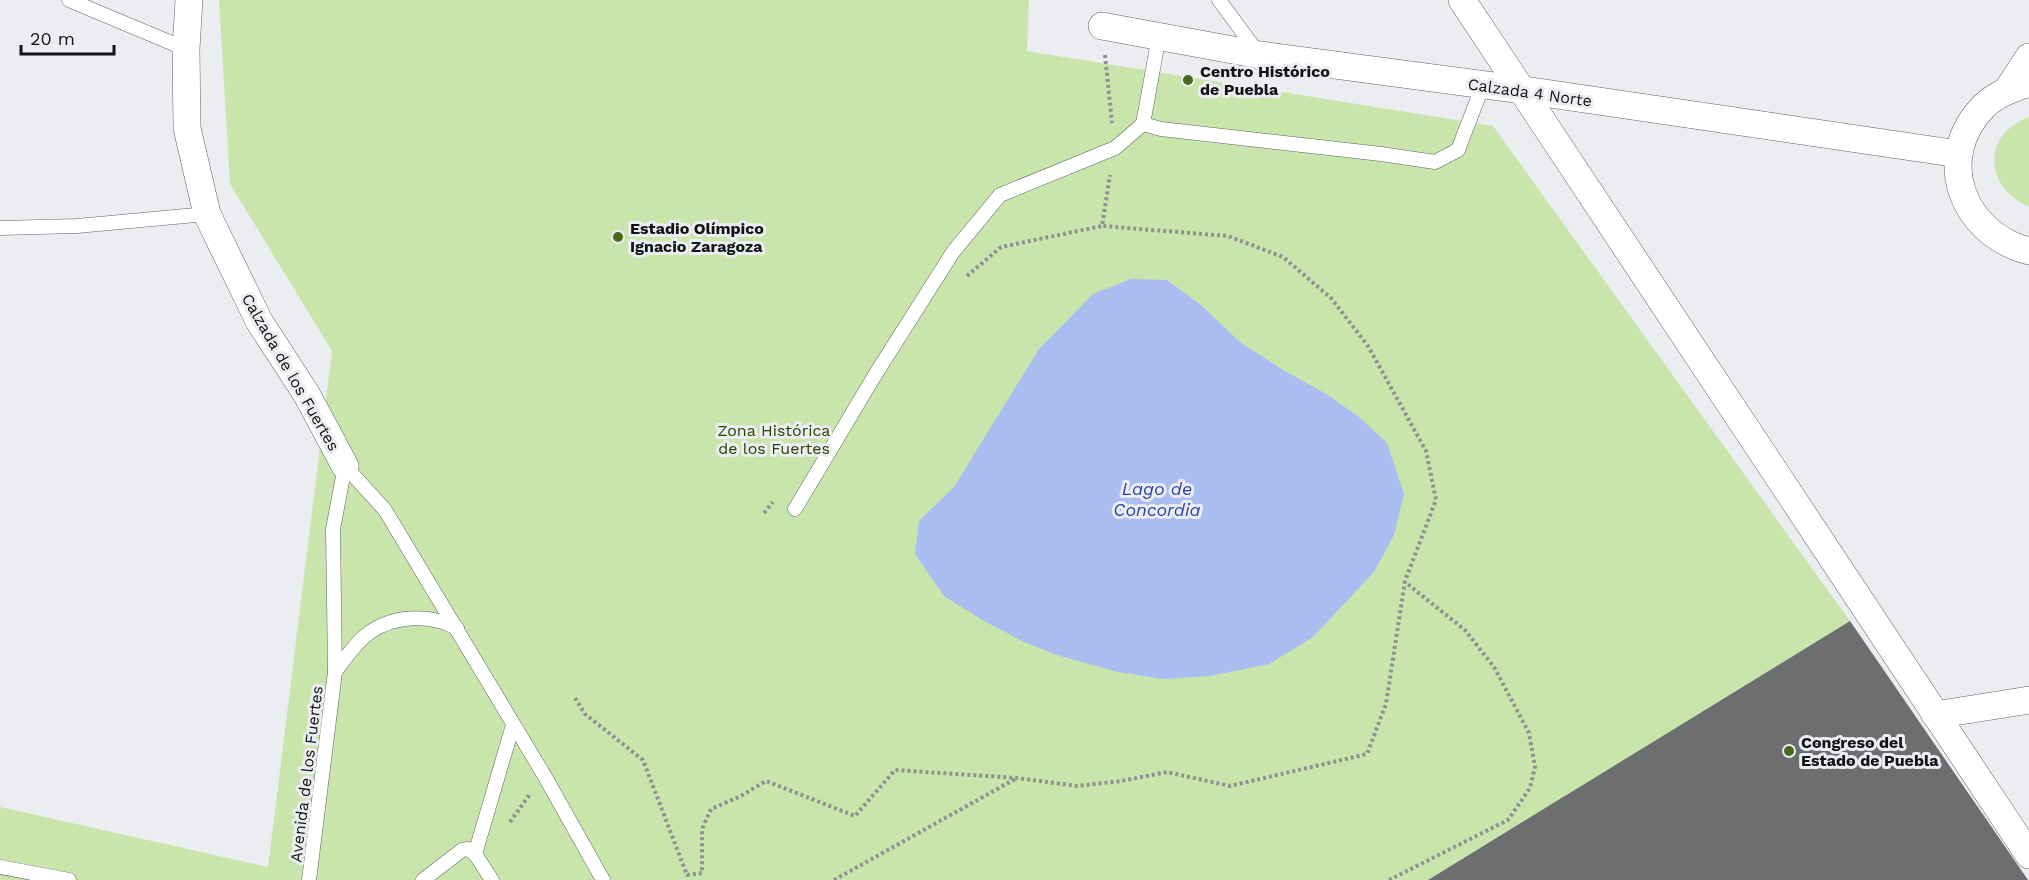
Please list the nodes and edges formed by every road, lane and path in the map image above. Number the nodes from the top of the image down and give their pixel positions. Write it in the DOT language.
graph roads {
  1 [pos="69,0"];
  2 [pos="189,0"];
  3 [pos="1220,0"];
  4 [pos="1462,0"];
  5 [pos="1102,26"];
  6 [pos="1159,36"];
  7 [pos="186,49"];
  8 [pos="1260,55"];
  9 [pos="2029,57"];
  10 [pos="1483,86"];
  11 [pos="2019,86"];
  12 [pos="1523,90"];
  13 [pos="1143,124"];
  14 [pos="1114,148"];
  15 [pos="1959,154"];
  16 [pos="207,214"];
  17 [pos="1101,226"];
  18 [pos="0,228"];
  19 [pos="2029,251"];
  20 [pos="959,283"];
  21 [pos="345,466"];
  22 [pos="779,494"];
  23 [pos="795,509"];
  24 [pos="764,513"];
  25 [pos="1405,581"];
  26 [pos="457,628"];
  27 [pos="335,672"];
  28 [pos="575,699"];
  29 [pos="2029,700"];
  30 [pos="1935,715"];
  31 [pos="513,725"];
  32 [pos="1017,778"];
  33 [pos="475,854"];
  34 [pos="2029,855"];
  35 [pos="0,867"];
  36 [pos="687,878"];
  37 [pos="69,880"];
  38 [pos="309,880"];
  39 [pos="423,880"];
  40 [pos="492,880"];
  41 [pos="603,880"];
  42 [pos="834,880"];
  43 [pos="1389,880"];
  1 -- 7 [label="lane"];
  2 -- 7 [label="street, Calzada de los Fuertes"];
  3 -- 8 [label="lane"];
  4 -- 12 [label="street"];
  5 -- 6 [label="street, Calzada 4 Norte"];
  5 -- 14 [label="path"];
  6 -- 8 [label="street, Calzada 4 Norte"];
  6 -- 13 [label="lane"];
  7 -- 16 [label="street, Calzada de los Fuertes"];
  8 -- 10 [label="street, Calzada 4 Norte"];
  9 -- 11 [label="street"];
  10 -- 12 [label="street, Calzada 4 Norte"];
  10 -- 13 [label="lane"];
  11 -- 15 [label="street"];
  12 -- 15 [label="street, Calzada 4 Norte"];
  12 -- 30 [label="street"];
  13 -- 14 [label="lane"];
  14 -- 17 [label="path"];
  14 -- 23 [label="lane"];
  15 -- 19 [label="street"];
  16 -- 18 [label="lane"];
  16 -- 21 [label="street, Calzada de los Fuertes"];
  17 -- 20 [label="path"];
  17 -- 25 [label="path"];
  21 -- 26 [label="lane, Calzada de los Fuertes"];
  21 -- 27 [label="lane, Calzada de los Fuertes"];
  22 -- 24 [label="path"];
  25 -- 32 [label="path"];
  25 -- 43 [label="path"];
  26 -- 27 [label="lane"];
  26 -- 31 [label="lane, Calzada de los Fuertes"];
  27 -- 38 [label="lane, Avenida de los Fuertes"];
  28 -- 36 [label="path"];
  29 -- 30 [label="street"];
  30 -- 34 [label="street"];
  31 -- 33 [label="lane"];
  31 -- 41 [label="lane, Calzada de los Fuertes"];
  32 -- 36 [label="path"];
  32 -- 42 [label="path"];
  33 -- 39 [label="lane"];
  33 -- 40 [label="lane"];
  35 -- 37 [label="lane"];
}
